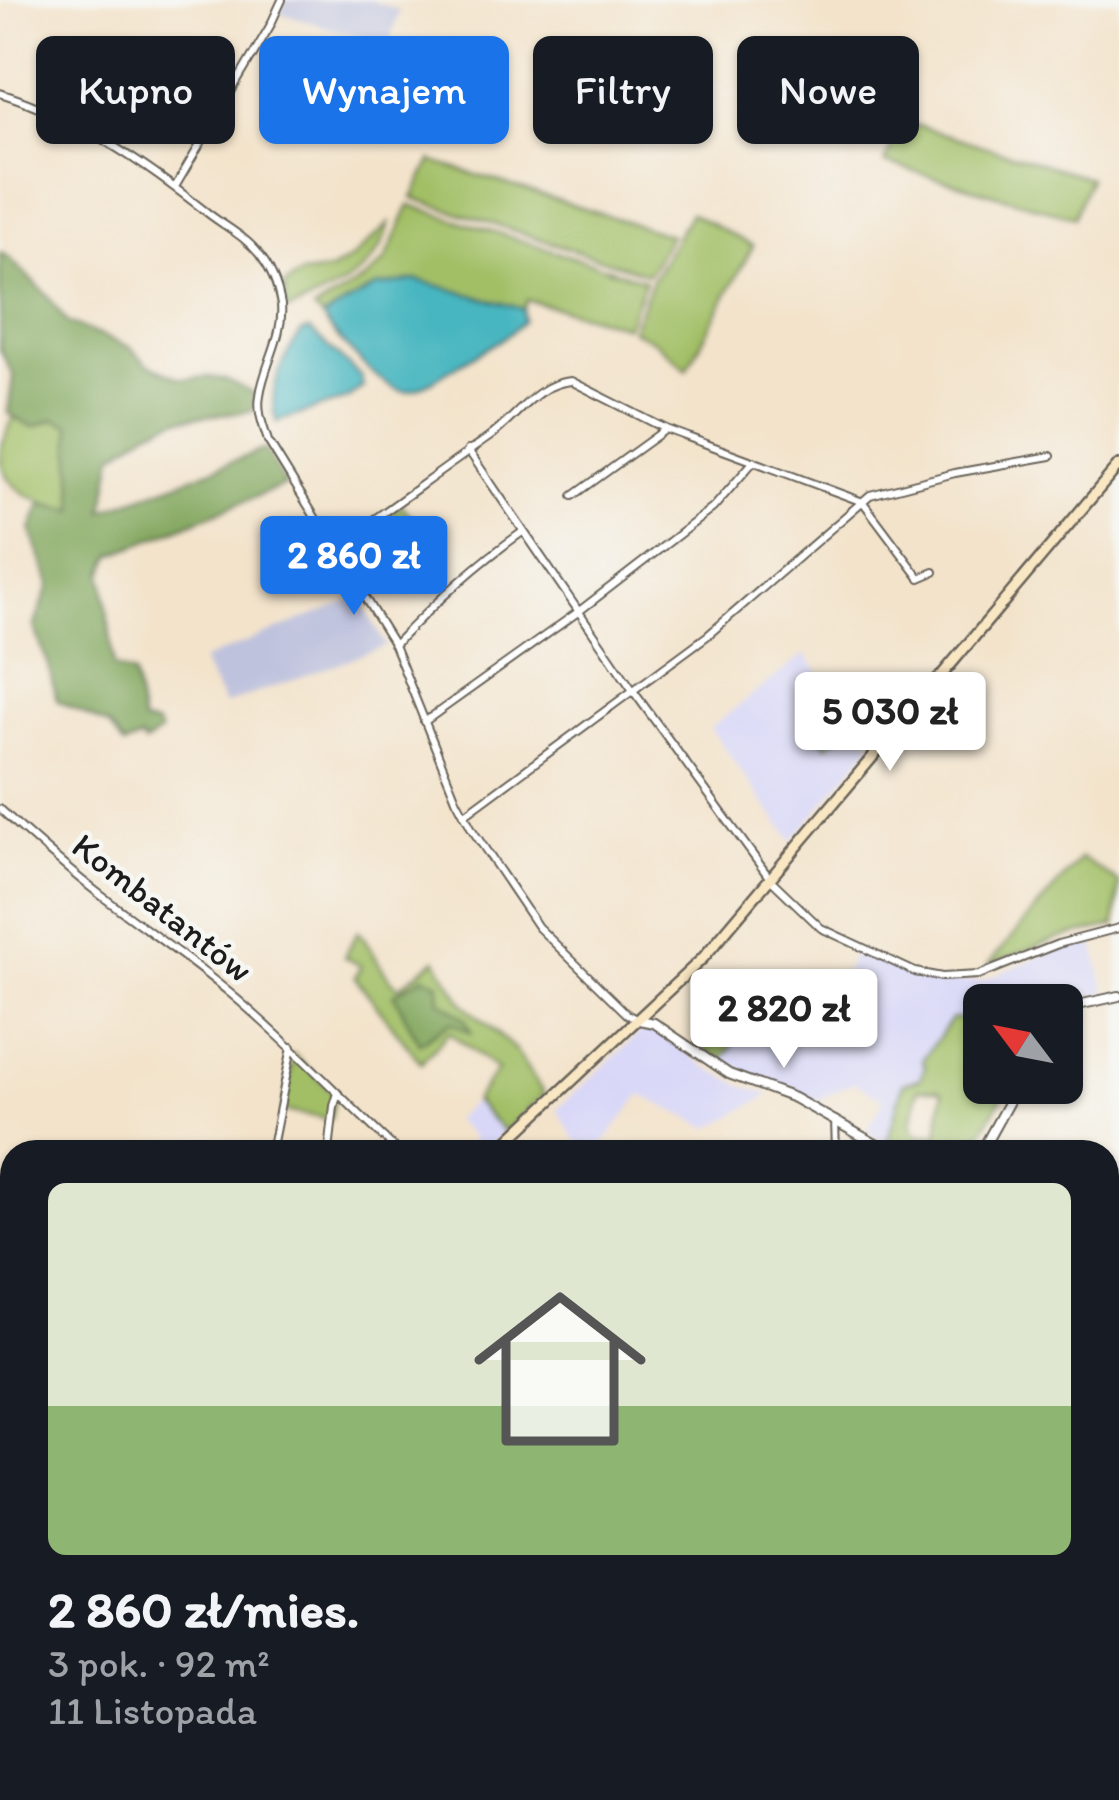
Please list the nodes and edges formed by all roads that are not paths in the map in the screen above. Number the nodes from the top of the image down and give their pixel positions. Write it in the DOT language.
graph roads {
  1 [pos="265,0"];
  2 [pos="281,3"];
  3 [pos="0,93"];
  4 [pos="175,187"];
  5 [pos="666,429"];
  6 [pos="468,450"];
  7 [pos="1051,456"];
  8 [pos="754,460"];
  9 [pos="1119,465"];
  10 [pos="573,496"];
  11 [pos="863,502"];
  12 [pos="522,532"];
  13 [pos="334,547"];
  14 [pos="934,572"];
  15 [pos="578,612"];
  16 [pos="394,645"];
  17 [pos="634,692"];
  18 [pos="424,722"];
  19 [pos="0,809"];
  20 [pos="464,815"];
  21 [pos="771,880"];
  22 [pos="1119,928"];
  23 [pos="1119,997"];
  24 [pos="1083,1004"];
  25 [pos="639,1020"];
  26 [pos="292,1047"];
  27 [pos="338,1094"];
  28 [pos="1007,1104"];
  29 [pos="835,1120"];
  30 [pos="274,1140"];
  31 [pos="330,1140"];
  32 [pos="386,1140"];
  33 [pos="509,1140"];
  34 [pos="836,1140"];
  35 [pos="869,1140"];
  36 [pos="988,1140"];
  1 -- 2 [label="street"];
  2 -- 4 [label="street"];
  3 -- 4 [label="street"];
  4 -- 13 [label="street"];
  5 -- 6 [label="street"];
  5 -- 8 [label="street"];
  5 -- 10 [label="street"];
  6 -- 12 [label="street"];
  6 -- 13 [label="street"];
  7 -- 11 [label="street"];
  8 -- 11 [label="street"];
  8 -- 15 [label="street"];
  9 -- 21 [label="main road"];
  11 -- 14 [label="street"];
  11 -- 17 [label="street"];
  12 -- 15 [label="street"];
  12 -- 16 [label="street"];
  13 -- 16 [label="street"];
  15 -- 17 [label="street"];
  15 -- 18 [label="street"];
  16 -- 18 [label="street"];
  17 -- 20 [label="street"];
  17 -- 21 [label="street"];
  18 -- 20 [label="street"];
  19 -- 26 [label="street, Kombatantów"];
  20 -- 25 [label="street"];
  21 -- 22 [label="street"];
  21 -- 25 [label="main road"];
  23 -- 24 [label="street"];
  25 -- 29 [label="street"];
  25 -- 33 [label="main road"];
  26 -- 27 [label="street, Kombatantów"];
  26 -- 30 [label="street"];
  27 -- 31 [label="street"];
  27 -- 32 [label="street, Kombatantów"];
  28 -- 36 [label="street"];
  29 -- 34 [label="street"];
  29 -- 35 [label="street"];
}
